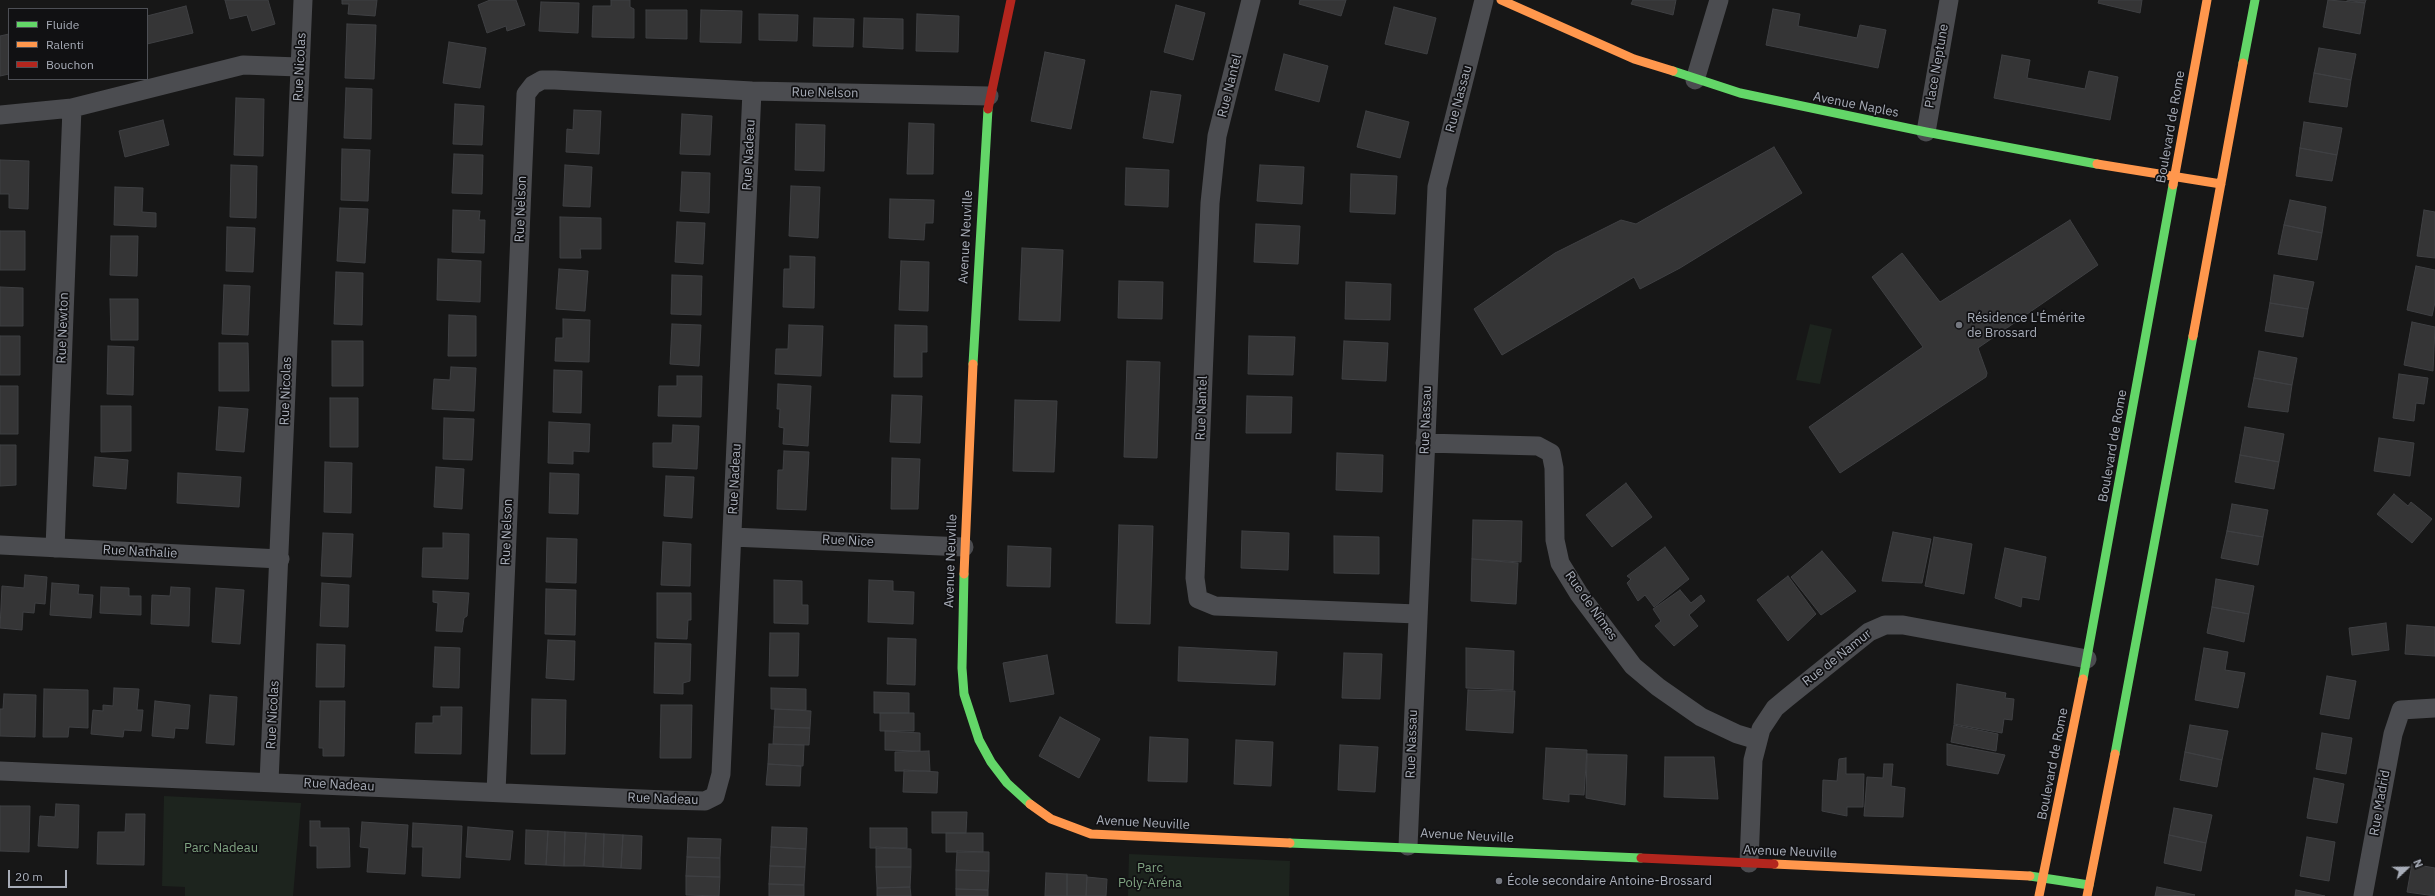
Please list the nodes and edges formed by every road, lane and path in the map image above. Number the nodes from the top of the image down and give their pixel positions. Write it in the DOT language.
graph roads {
  1 [pos="303,0"];
  2 [pos="1011,0"];
  3 [pos="1251,0"];
  4 [pos="1484,0"];
  5 [pos="1501,0"];
  6 [pos="1719,0"];
  7 [pos="1949,0"];
  8 [pos="2207,0"];
  9 [pos="2255,0"];
  10 [pos="299,67"];
  11 [pos="1695,80"];
  12 [pos="752,91"];
  13 [pos="989,96"];
  14 [pos="72,108"];
  15 [pos="0,115"];
  16 [pos="1926,132"];
  17 [pos="2175,177"];
  18 [pos="2221,184"];
  19 [pos="1425,443"];
  20 [pos="732,536"];
  21 [pos="0,545"];
  22 [pos="964,547"];
  23 [pos="55,548"];
  24 [pos="280,559"];
  25 [pos="1417,614"];
  26 [pos="2087,659"];
  27 [pos="2435,708"];
  28 [pos="1757,740"];
  29 [pos="0,771"];
  30 [pos="269,782"];
  31 [pos="496,792"];
  32 [pos="1408,846"];
  33 [pos="1749,863"];
  34 [pos="2043,877"];
  35 [pos="2089,885"];
  36 [pos="2039,896"];
  37 [pos="2086,896"];
  38 [pos="2363,896"];
  1 -- 10 [label="street, Rue Nicolas"];
  2 -- 13 [label="street, Avenue Neuville"];
  3 -- 25 [label="street, Rue Nantel"];
  4 -- 19 [label="street, Rue Nassau"];
  5 -- 11 [label="street, Avenue Naples"];
  6 -- 11 [label="street"];
  7 -- 16 [label="street, Place Neptune"];
  8 -- 17 [label="street, Boulevard de Rome"];
  9 -- 18 [label="street"];
  10 -- 14 [label="street"];
  10 -- 24 [label="street, Rue Nicolas"];
  11 -- 16 [label="street, Avenue Naples"];
  12 -- 13 [label="street, Rue Nelson"];
  12 -- 20 [label="street, Rue Nadeau"];
  12 -- 31 [label="street, Rue Nelson"];
  13 -- 22 [label="street, Avenue Neuville"];
  14 -- 15 [label="street"];
  14 -- 23 [label="street, Rue Newton"];
  16 -- 17 [label="street, Avenue Naples"];
  17 -- 18 [label="street, Avenue Naples"];
  17 -- 26 [label="street, Boulevard de Rome"];
  18 -- 35 [label="street"];
  19 -- 25 [label="street, Rue Nassau"];
  19 -- 28 [label="street, Rue de Nîmes"];
  20 -- 22 [label="street, Rue Nice"];
  20 -- 31 [label="street, Rue Nadeau"];
  21 -- 23 [label="street, Rue Nathalie"];
  22 -- 32 [label="street, Avenue Neuville"];
  23 -- 24 [label="street, Rue Nathalie"];
  24 -- 30 [label="street, Rue Nicolas"];
  25 -- 32 [label="street, Rue Nassau"];
  26 -- 28 [label="street, Rue de Namur"];
  26 -- 34 [label="street, Boulevard de Rome"];
  27 -- 38 [label="street, Rue Madrid"];
  28 -- 33 [label="street, Rue de Namur"];
  29 -- 30 [label="street, Rue Nadeau"];
  30 -- 31 [label="street, Rue Nadeau"];
  32 -- 33 [label="street, Avenue Neuville"];
  33 -- 34 [label="street, Avenue Neuville"];
  34 -- 35 [label="street, Avenue Neuville"];
  34 -- 36 [label="street, Boulevard de Rome"];
  35 -- 37 [label="street"];
}
